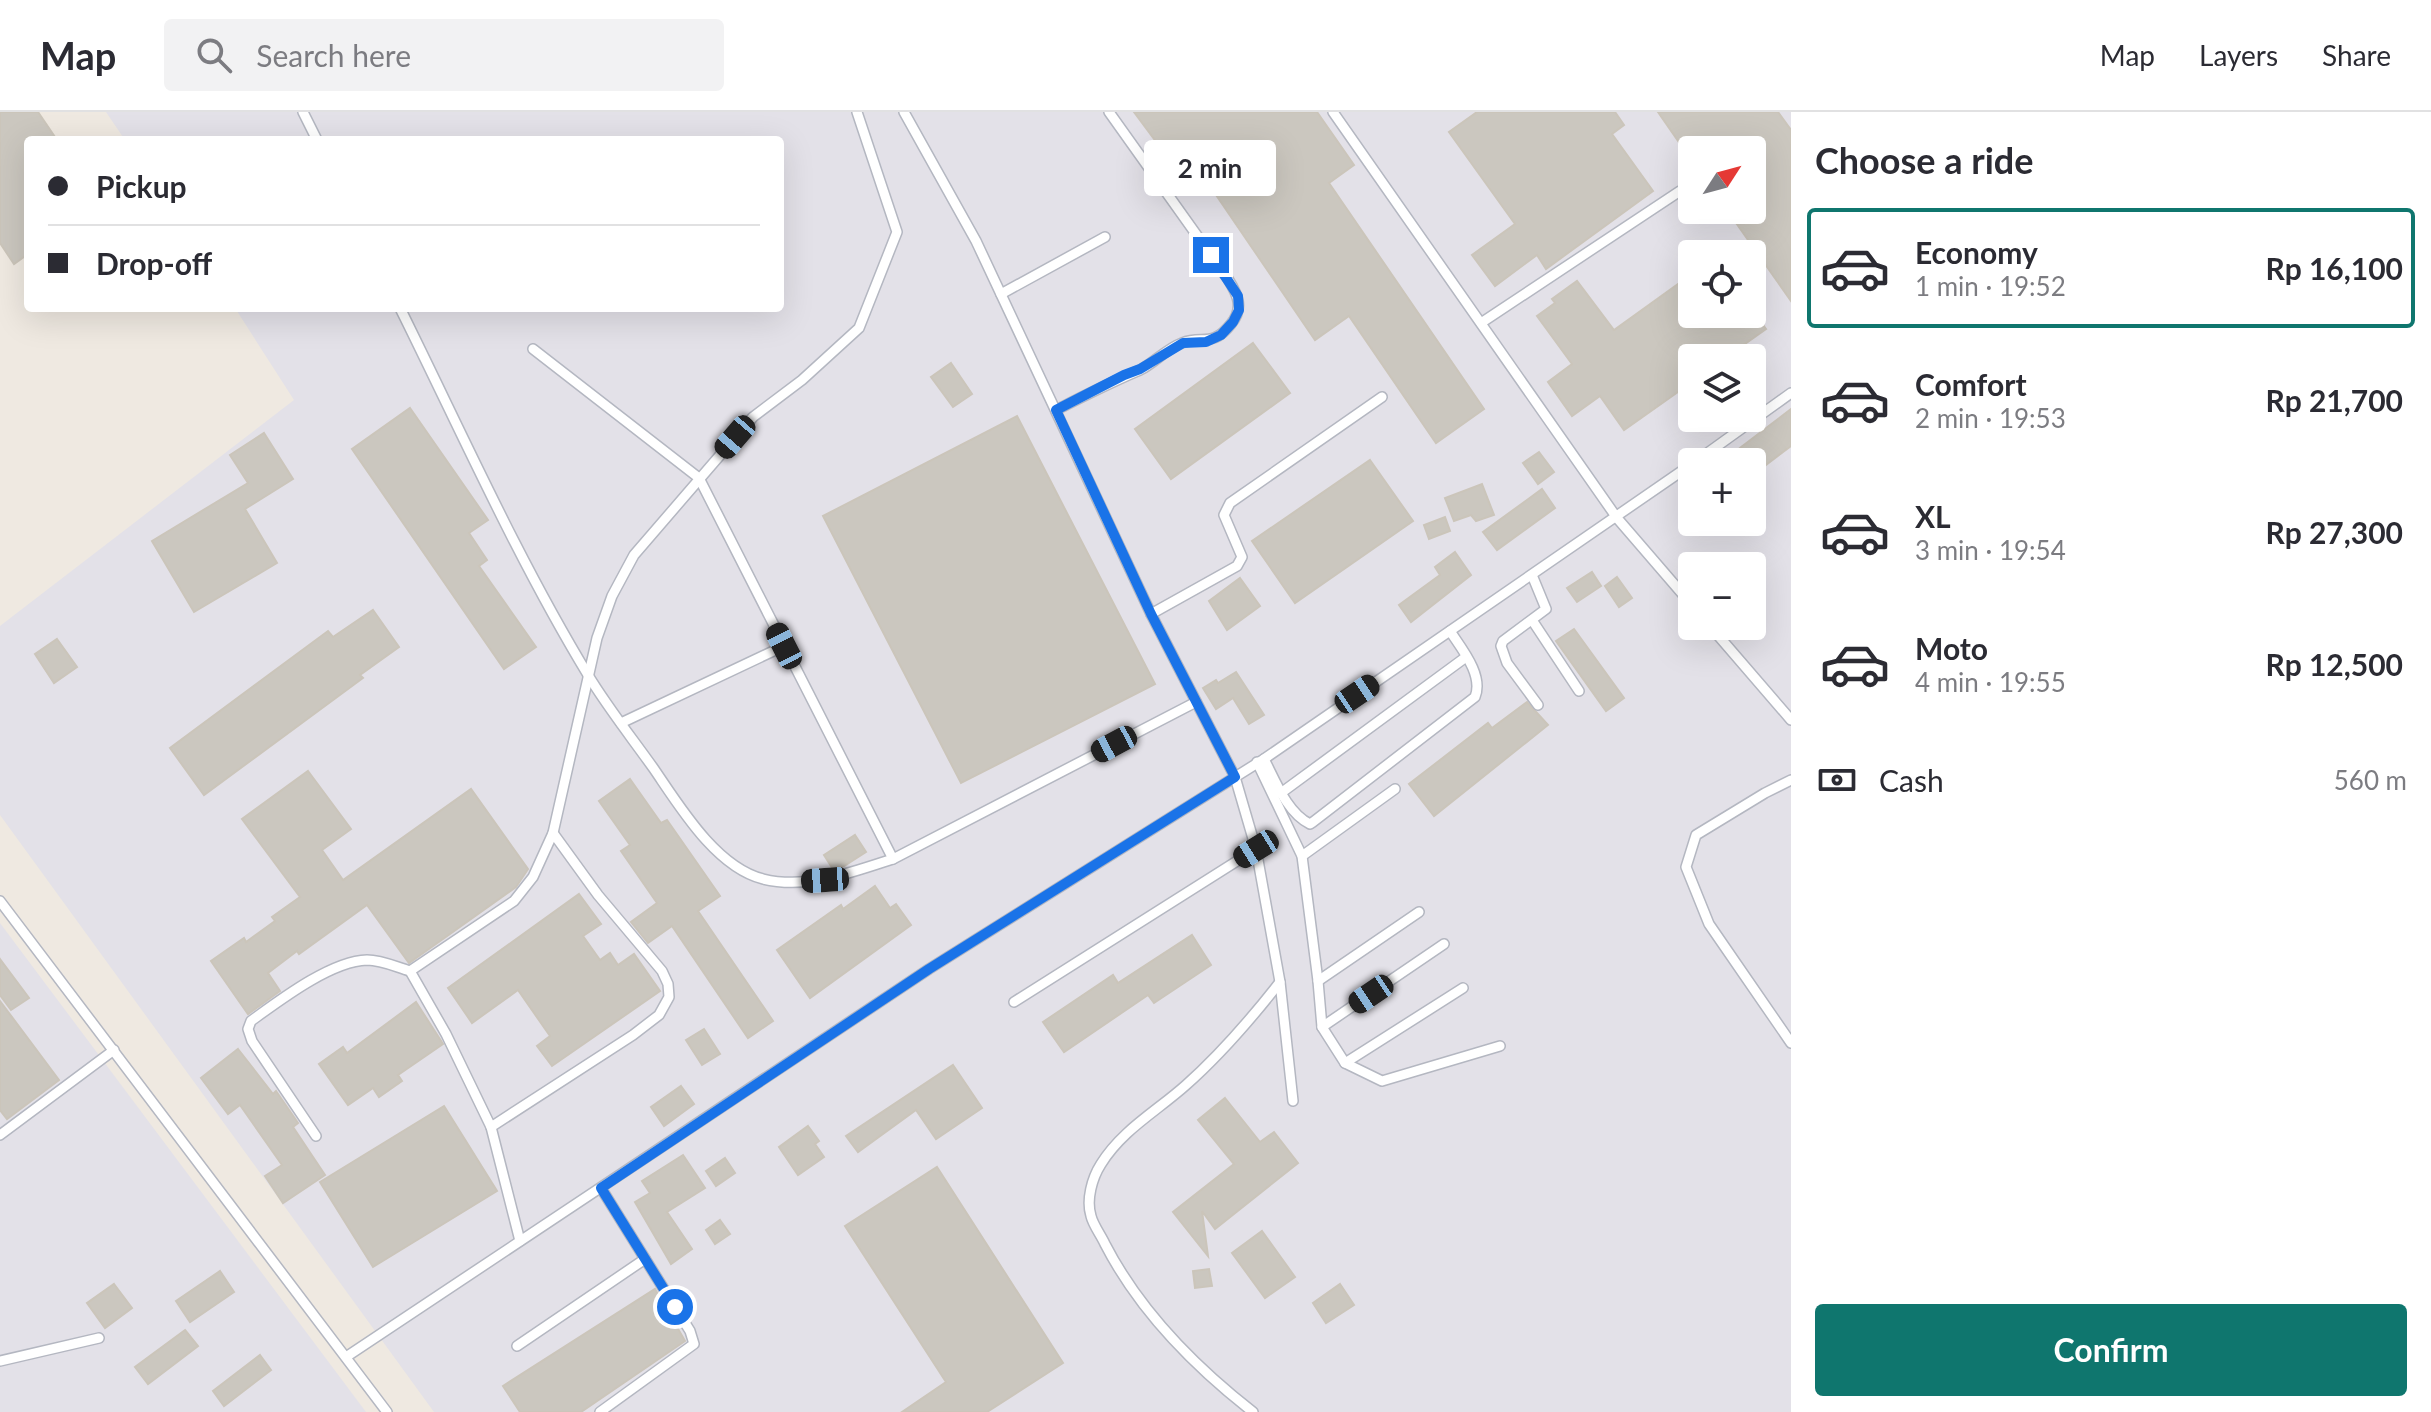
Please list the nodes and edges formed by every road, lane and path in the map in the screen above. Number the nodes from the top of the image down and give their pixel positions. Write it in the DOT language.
graph roads {
  1 [pos="303,112"];
  2 [pos="857,112"];
  3 [pos="904,112"];
  4 [pos="1109,112"];
  5 [pos="1333,112"];
  6 [pos="315,136"];
  7 [pos="1678,192"];
  8 [pos="1105,237"];
  9 [pos="1001,294"];
  10 [pos="402,312"];
  11 [pos="1481,323"];
  12 [pos="533,349"];
  13 [pos="1791,393"];
  14 [pos="1382,397"];
  15 [pos="1056,410"];
  16 [pos="1715,448"];
  17 [pos="1678,474"];
  18 [pos="699,478"];
  19 [pos="1617,518"];
  20 [pos="1532,575"];
  21 [pos="1678,589"];
  22 [pos="1151,614"];
  23 [pos="1532,620"];
  24 [pos="1450,631"];
  25 [pos="1722,640"];
  26 [pos="784,646"];
  27 [pos="1466,657"];
  28 [pos="588,676"];
  29 [pos="1579,691"];
  30 [pos="1196,702"];
  31 [pos="1538,705"];
  32 [pos="1791,720"];
  33 [pos="621,723"];
  34 [pos="1260,760"];
  35 [pos="1235,777"];
  36 [pos="1791,780"];
  37 [pos="1395,789"];
  38 [pos="1281,793"];
  39 [pos="553,833"];
  40 [pos="1256,849"];
  41 [pos="1302,856"];
  42 [pos="893,859"];
  43 [pos="0,901"];
  44 [pos="1419,912"];
  45 [pos="1444,944"];
  46 [pos="410,971"];
  47 [pos="1318,981"];
  48 [pos="1280,982"];
  49 [pos="1463,988"];
  50 [pos="1014,1002"];
  51 [pos="1322,1027"];
  52 [pos="1791,1043"];
  53 [pos="1500,1046"];
  54 [pos="114,1050"];
  55 [pos="1345,1063"];
  56 [pos="1293,1101"];
  57 [pos="491,1127"];
  58 [pos="0,1135"];
  59 [pos="316,1136"];
  60 [pos="601,1188"];
  61 [pos="520,1241"];
  62 [pos="645,1259"];
  63 [pos="99,1338"];
  64 [pos="517,1346"];
  65 [pos="346,1357"];
  66 [pos="0,1361"];
  67 [pos="387,1412"];
  68 [pos="600,1412"];
  69 [pos="1253,1412"];
  1 -- 6 [label="lane"];
  2 -- 18 [label="lane"];
  3 -- 9 [label="lane"];
  4 -- 15 [label="lane"];
  5 -- 11 [label="lane"];
  7 -- 11 [label="lane"];
  8 -- 9 [label="lane"];
  9 -- 15 [label="lane"];
  10 -- 28 [label="lane"];
  11 -- 19 [label="lane"];
  12 -- 18 [label="lane"];
  13 -- 16 [label="lane"];
  14 -- 22 [label="lane"];
  15 -- 22 [label="lane"];
  17 -- 19 [label="lane"];
  18 -- 26 [label="lane"];
  18 -- 28 [label="lane"];
  19 -- 20 [label="lane"];
  19 -- 21 [label="lane"];
  20 -- 23 [label="lane"];
  20 -- 24 [label="lane"];
  22 -- 30 [label="lane"];
  23 -- 29 [label="lane"];
  23 -- 31 [label="lane"];
  24 -- 27 [label="lane"];
  24 -- 34 [label="lane"];
  25 -- 32 [label="lane"];
  26 -- 33 [label="lane"];
  26 -- 42 [label="lane"];
  27 -- 38 [label="lane"];
  27 -- 38 [label="lane"];
  28 -- 33 [label="lane"];
  28 -- 39 [label="lane"];
  30 -- 35 [label="lane"];
  30 -- 42 [label="lane"];
  33 -- 42 [label="lane"];
  34 -- 35 [label="lane"];
  34 -- 38 [label="lane"];
  34 -- 41 [label="lane"];
  35 -- 40 [label="lane"];
  35 -- 60 [label="lane"];
  36 -- 52 [label="lane"];
  37 -- 41 [label="lane"];
  39 -- 46 [label="lane"];
  39 -- 57 [label="lane"];
  40 -- 48 [label="lane"];
  40 -- 50 [label="lane"];
  41 -- 47 [label="lane"];
  43 -- 54 [label="lane"];
  44 -- 47 [label="lane"];
  45 -- 51 [label="lane"];
  46 -- 57 [label="lane"];
  46 -- 59 [label="lane"];
  47 -- 51 [label="lane"];
  48 -- 56 [label="lane"];
  48 -- 69 [label="lane"];
  49 -- 55 [label="lane"];
  51 -- 55 [label="lane"];
  53 -- 55 [label="lane"];
  54 -- 58 [label="lane"];
  54 -- 65 [label="lane"];
  57 -- 61 [label="lane"];
  60 -- 61 [label="lane"];
  60 -- 62 [label="lane"];
  61 -- 65 [label="lane"];
  62 -- 64 [label="lane"];
  62 -- 68 [label="lane"];
  63 -- 66 [label="lane"];
  65 -- 67 [label="lane"];
}
